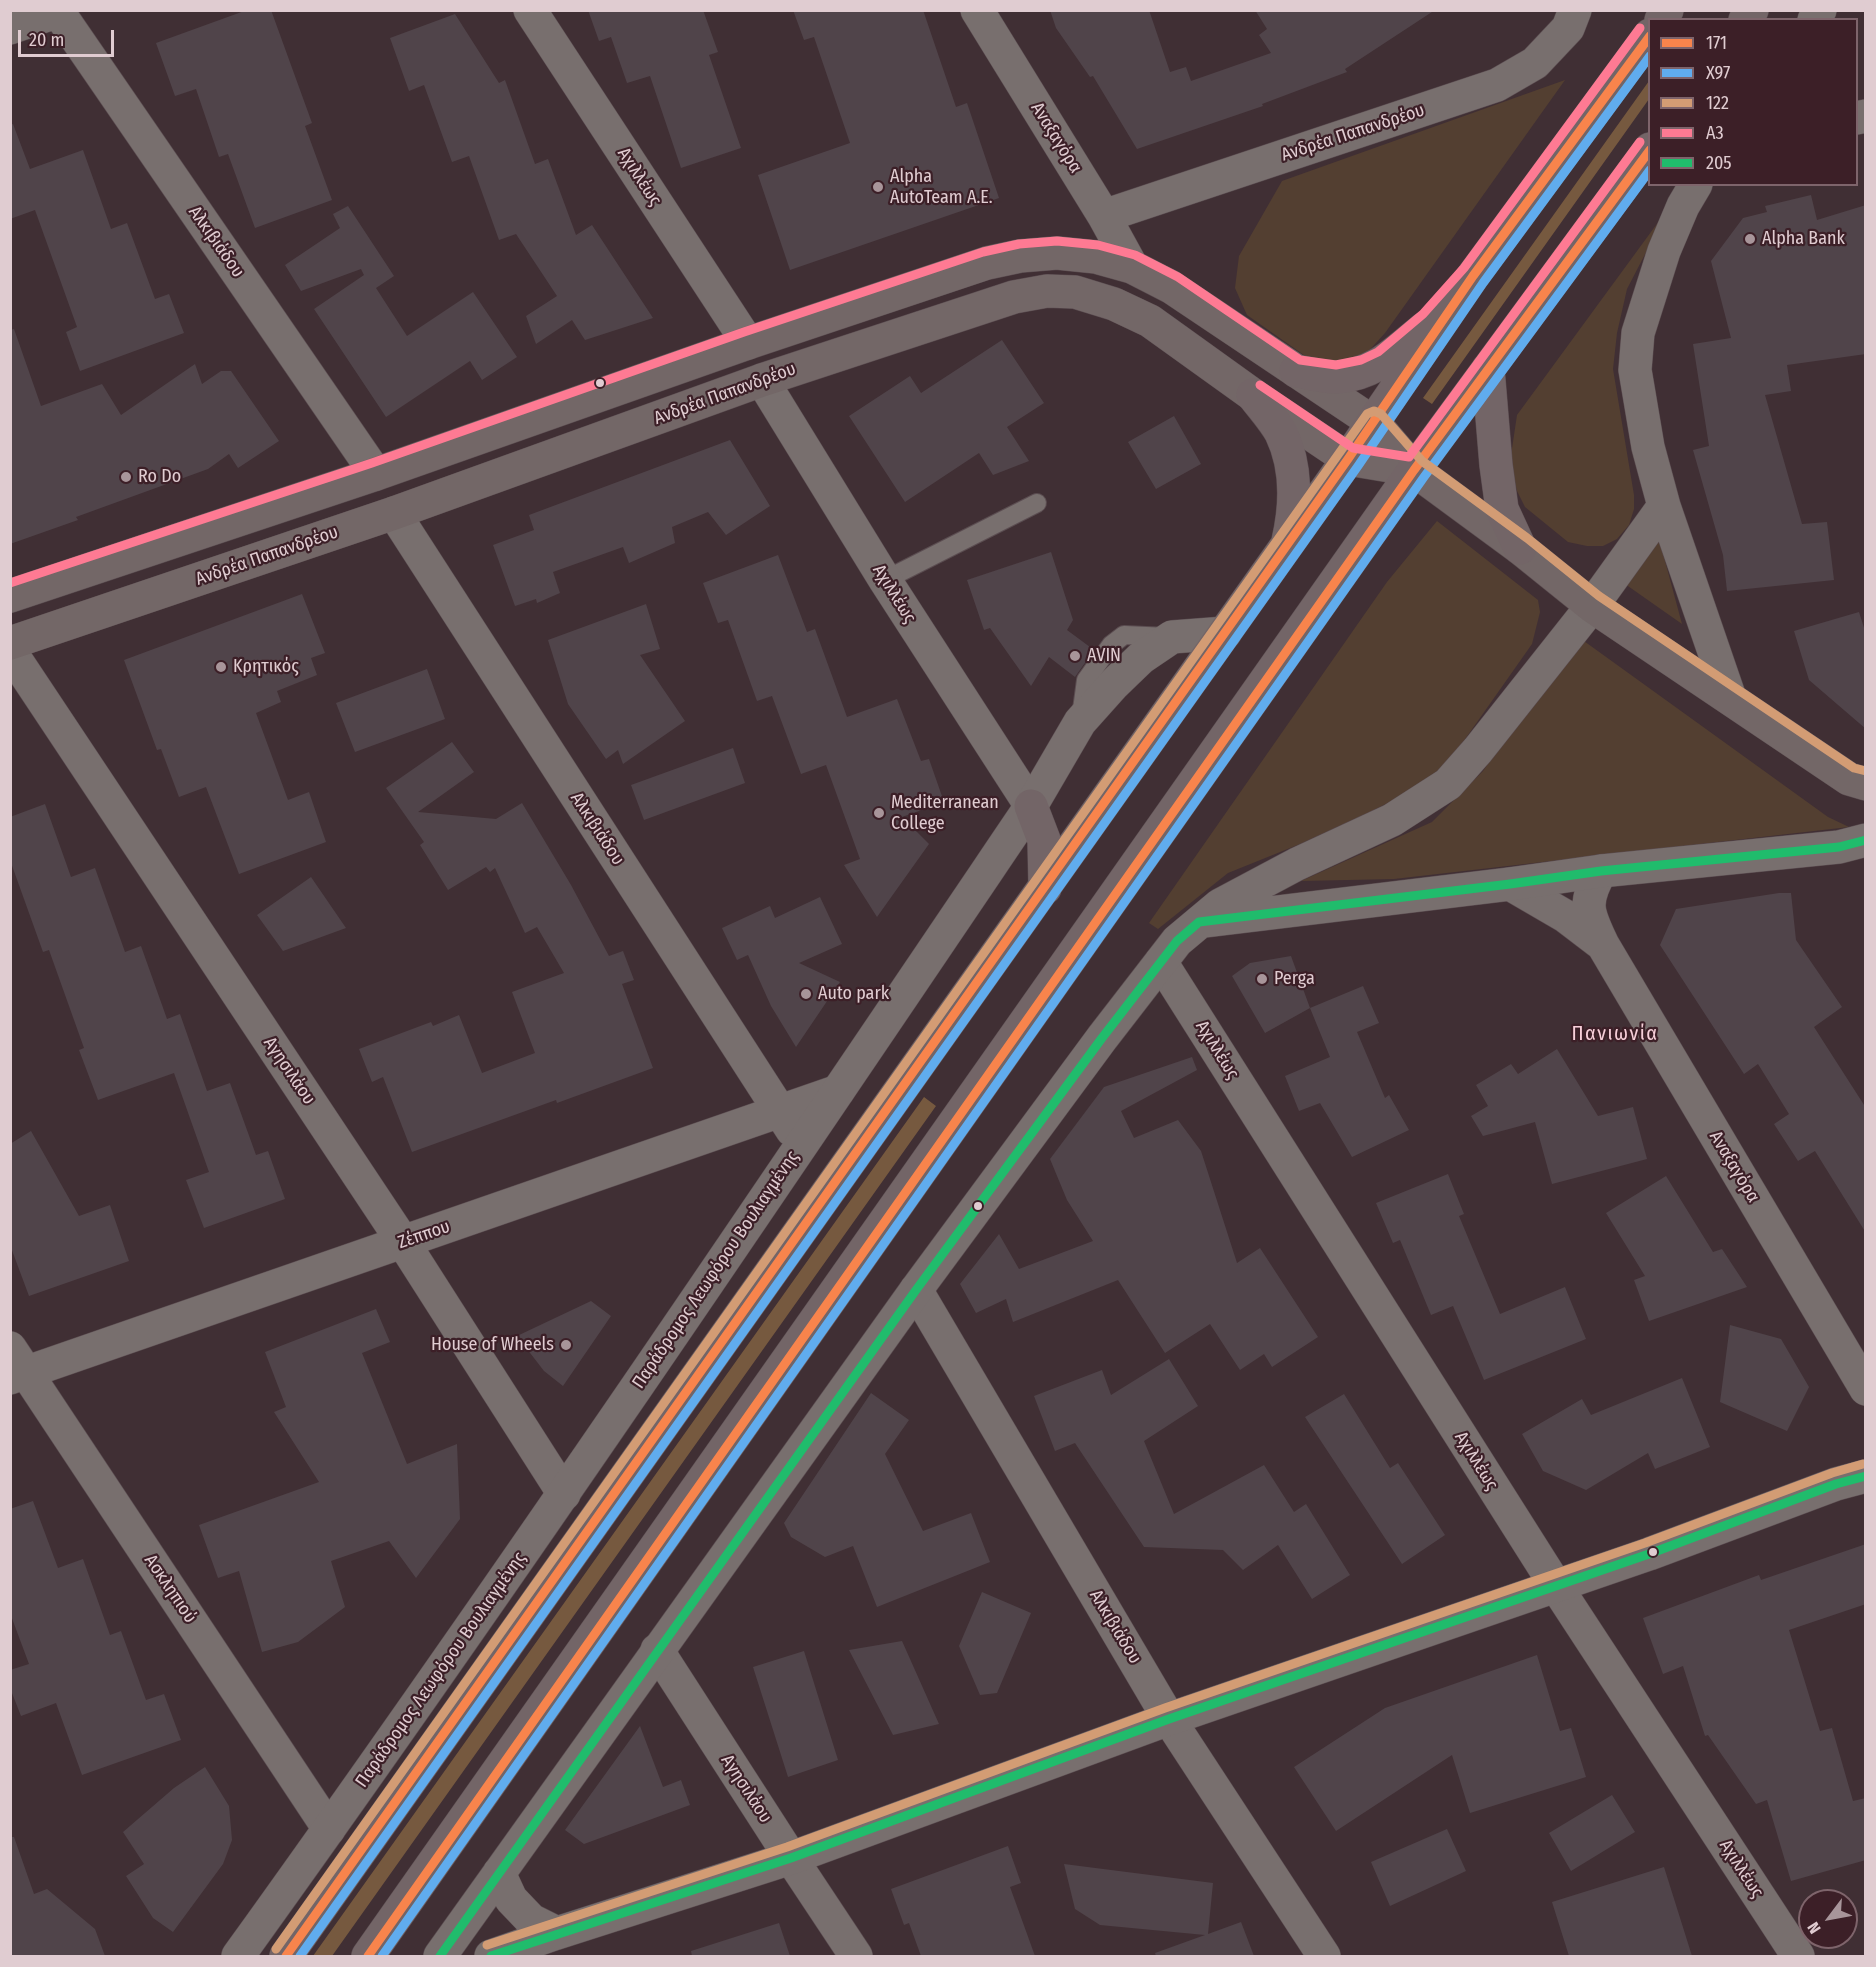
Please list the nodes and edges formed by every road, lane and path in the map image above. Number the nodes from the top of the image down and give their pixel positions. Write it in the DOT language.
graph roads {
  1 [pos="530,10"];
  2 [pos="977,10"];
  3 [pos="1575,10"];
  4 [pos="59,11"];
  5 [pos="10,28"];
  6 [pos="1648,38"];
  7 [pos="1648,153"];
  8 [pos="1695,186"];
  9 [pos="1104,216"];
  10 [pos="1132,267"];
  11 [pos="1473,276"];
  12 [pos="748,343"];
  13 [pos="1488,369"];
  14 [pos="1296,371"];
  15 [pos="762,380"];
  16 [pos="1253,395"];
  17 [pos="1374,423"];
  18 [pos="1348,459"];
  19 [pos="1414,470"];
  20 [pos="376,474"];
  21 [pos="1037,503"];
  22 [pos="1664,506"];
  23 [pos="394,513"];
  24 [pos="1287,545"];
  25 [pos="1520,548"];
  26 [pos="885,580"];
  27 [pos="10,596"];
  28 [pos="1592,606"];
  29 [pos="1225,633"];
  30 [pos="10,643"];
  31 [pos="10,651"];
  32 [pos="1730,698"];
  33 [pos="1866,784"];
  34 [pos="1031,806"];
  35 [pos="1866,840"];
  36 [pos="1601,871"];
  37 [pos="1510,884"];
  38 [pos="1045,888"];
  39 [pos="1199,922"];
  40 [pos="1603,945"];
  41 [pos="1161,962"];
  42 [pos="838,1091"];
  43 [pos="780,1111"];
  44 [pos="801,1144"];
  45 [pos="403,1242"];
  46 [pos="916,1290"];
  47 [pos="16,1367"];
  48 [pos="1866,1389"];
  49 [pos="1866,1476"];
  50 [pos="564,1494"];
  51 [pos="1556,1586"];
  52 [pos="657,1650"];
  53 [pos="1169,1719"];
  54 [pos="329,1829"];
  55 [pos="791,1858"];
  56 [pos="499,1873"];
  57 [pos="557,1933"];
  58 [pos="238,1956"];
  59 [pos="286,1956"];
  60 [pos="368,1956"];
  61 [pos="440,1956"];
  62 [pos="491,1956"];
  63 [pos="856,1956"];
  64 [pos="1324,1956"];
  65 [pos="1798,1956"];
  1 -- 12 [label="street, Αχιλλέως"];
  2 -- 9 [label="street, Αναξαγόρα"];
  3 -- 9 [label="street, Ανδρέα Παπανδρέου"];
  4 -- 5 [label="street"];
  4 -- 20 [label="street, Αλκιβιάδου"];
  6 -- 11 [label="main road"];
  7 -- 13 [label="main road"];
  8 -- 22 [label="street"];
  9 -- 10 [label="street, Αναξαγόρα"];
  10 -- 12 [label="main road, Ανδρέα Παπανδρέου"];
  10 -- 14 [label="main road, Ανδρέα Παπανδρέου"];
  11 -- 14 [label="main road"];
  11 -- 17 [label="main road"];
  12 -- 20 [label="main road, Ανδρέα Παπανδρέου"];
  13 -- 19 [label="main road"];
  13 -- 25 [label="main road"];
  14 -- 17 [label="main road, Ανδρέα Παπανδρέου"];
  15 -- 16 [label="main road, Ανδρέα Παπανδρέου"];
  15 -- 23 [label="main road, Ανδρέα Παπανδρέου"];
  15 -- 26 [label="street, Αχιλλέως"];
  16 -- 18 [label="main road, Ανδρέα Παπανδρέου"];
  16 -- 24 [label="main road"];
  17 -- 18 [label="main road"];
  17 -- 19 [label="main road, Ανδρέα Παπανδρέου"];
  18 -- 19 [label="main road, Ανδρέα Παπανδρέου"];
  18 -- 24 [label="main road"];
  19 -- 25 [label="main road, Ανδρέα Παπανδρέου"];
  19 -- 60 [label="main road"];
  20 -- 27 [label="main road, Ανδρέα Παπανδρέου"];
  21 -- 26 [label="lane"];
  22 -- 28 [label="street"];
  22 -- 32 [label="street"];
  23 -- 30 [label="main road, Ανδρέα Παπανδρέου"];
  23 -- 43 [label="street, Αλκιβιάδου"];
  24 -- 29 [label="main road"];
  25 -- 28 [label="main road, Ανδρέα Παπανδρέου"];
  26 -- 34 [label="street, Αχιλλέως"];
  28 -- 32 [label="main road, Ανδρέα Παπανδρέου"];
  28 -- 39 [label="street"];
  29 -- 34 [label="street, Παράδρομος Λεωφόρου Βουλιαγμένης"];
  29 -- 38 [label="main road"];
  31 -- 45 [label="street, Αγησιλάου"];
  32 -- 33 [label="main road, Ανδρέα Παπανδρέου"];
  34 -- 38 [label="main road"];
  34 -- 42 [label="street, Παράδρομος Λεωφόρου Βουλιαγμένης"];
  35 -- 36 [label="street"];
  36 -- 37 [label="street"];
  36 -- 40 [label="street, Αναξαγόρα"];
  37 -- 39 [label="street"];
  37 -- 40 [label="street, Αναξαγόρα"];
  38 -- 59 [label="main road"];
  39 -- 41 [label="street"];
  40 -- 48 [label="street, Αναξαγόρα"];
  41 -- 46 [label="street"];
  41 -- 51 [label="street, Αχιλλέως"];
  42 -- 43 [label="street, Ζέππου"];
  42 -- 44 [label="street, Παράδρομος Λεωφόρου Βουλιαγμένης"];
  43 -- 44 [label="street, Αλκιβιάδου"];
  43 -- 45 [label="street, Ζέππου"];
  44 -- 50 [label="street, Παράδρομος Λεωφόρου Βουλιαγμένης"];
  45 -- 47 [label="street, Ζέππου"];
  45 -- 50 [label="street, Αγησιλάου"];
  46 -- 52 [label="street"];
  46 -- 53 [label="street, Αλκιβιάδου"];
  47 -- 54 [label="street, Ασκληπιού"];
  49 -- 51 [label="street"];
  50 -- 54 [label="street, Παράδρομος Λεωφόρου Βουλιαγμένης"];
  51 -- 53 [label="street"];
  51 -- 65 [label="street, Αχιλλέως"];
  52 -- 55 [label="street, Αγησιλάου"];
  52 -- 56 [label="street"];
  53 -- 55 [label="street"];
  53 -- 64 [label="street, Αλκιβιάδου"];
  54 -- 58 [label="street, Παράδρομος Λεωφόρου Βουλιαγμένης"];
  55 -- 57 [label="street"];
  55 -- 63 [label="street, Αγησιλάου"];
  56 -- 57 [label="street"];
  56 -- 61 [label="street"];
  57 -- 62 [label="street"];
}
